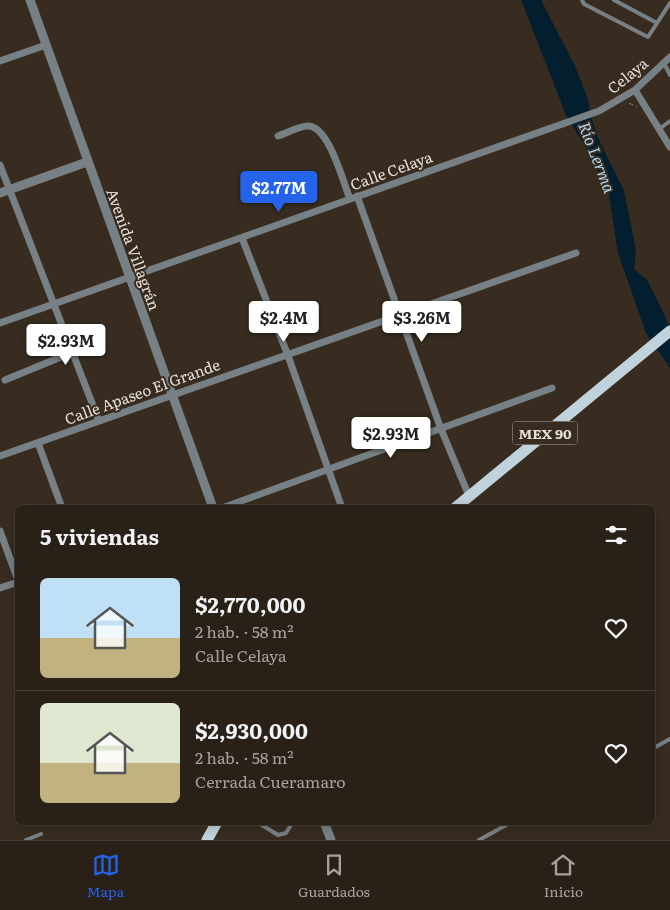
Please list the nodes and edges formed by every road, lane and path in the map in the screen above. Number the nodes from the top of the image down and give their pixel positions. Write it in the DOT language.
graph roads {
  1 [pos="30,0"];
  2 [pos="582,0"];
  3 [pos="614,0"];
  4 [pos="670,3"];
  5 [pos="657,23"];
  6 [pos="46,45"];
  7 [pos="670,57"];
  8 [pos="0,61"];
  9 [pos="664,63"];
  10 [pos="670,75"];
  11 [pos="635,90"];
  12 [pos="670,121"];
  13 [pos="565,123"];
  14 [pos="658,130"];
  15 [pos="278,136"];
  16 [pos="670,147"];
  17 [pos="87,162"];
  18 [pos="0,165"];
  19 [pos="4,191"];
  20 [pos="354,198"];
  21 [pos="242,238"];
  22 [pos="576,254"];
  23 [pos="130,277"];
  24 [pos="53,304"];
  25 [pos="400,315"];
  26 [pos="0,323"];
  27 [pos="670,331"];
  28 [pos="73,352"];
  29 [pos="287,353"];
  30 [pos="4,380"];
  31 [pos="552,388"];
  32 [pos="174,395"];
  33 [pos="99,421"];
  34 [pos="441,429"];
  35 [pos="38,443"];
  36 [pos="0,456"];
  37 [pos="328,470"];
  38 [pos="468,496"];
  39 [pos="61,505"];
  40 [pos="212,505"];
  41 [pos="230,505"];
  42 [pos="341,505"];
  43 [pos="459,505"];
  44 [pos="0,531"];
  45 [pos="15,573"];
  46 [pos="15,582"];
  47 [pos="0,588"];
  48 [pos="670,739"];
  49 [pos="655,747"];
  50 [pos="215,825"];
  51 [pos="262,825"];
  52 [pos="291,825"];
  53 [pos="325,825"];
  54 [pos="506,825"];
  55 [pos="41,834"];
  56 [pos="26,840"];
  57 [pos="207,840"];
  58 [pos="331,840"];
  59 [pos="479,840"];
  1 -- 6 [label="street, Avenida Villagrán"];
  2 -- 5 [label="lane"];
  3 -- 5 [label="lane"];
  4 -- 5 [label="lane"];
  6 -- 8 [label="street"];
  6 -- 17 [label="street, Avenida Villagrán"];
  7 -- 9 [label="street, Celaya"];
  9 -- 10 [label="lane"];
  9 -- 11 [label="street, Celaya"];
  11 -- 13 [label="street, Celaya"];
  11 -- 14 [label="street"];
  12 -- 14 [label="lane"];
  13 -- 20 [label="street, Calle Celaya"];
  14 -- 16 [label="street"];
  15 -- 20 [label="street"];
  17 -- 19 [label="street"];
  17 -- 23 [label="street, Avenida Villagrán"];
  18 -- 19 [label="street"];
  19 -- 24 [label="street"];
  20 -- 21 [label="street, Calle Celaya"];
  20 -- 25 [label="street"];
  21 -- 23 [label="street, Calle Celaya"];
  21 -- 29 [label="street"];
  22 -- 25 [label="street, Calle Apaseo El Grande"];
  23 -- 24 [label="street, Calle Celaya"];
  23 -- 32 [label="street, Avenida Villagrán"];
  24 -- 26 [label="street, Calle Celaya"];
  24 -- 28 [label="street"];
  25 -- 29 [label="street, Calle Apaseo El Grande"];
  25 -- 34 [label="street"];
  27 -- 38 [label="main road, MEX 90"];
  28 -- 30 [label="street"];
  28 -- 33 [label="street"];
  29 -- 32 [label="street, Calle Apaseo El Grande"];
  29 -- 37 [label="street"];
  31 -- 34 [label="street"];
  32 -- 33 [label="street, Calle Apaseo El Grande"];
  32 -- 40 [label="street, Avenida Villagrán"];
  33 -- 35 [label="street, Calle Apaseo El Grande"];
  34 -- 37 [label="street"];
  34 -- 38 [label="street"];
  35 -- 36 [label="street, Calle Apaseo El Grande"];
  35 -- 39 [label="street"];
  37 -- 41 [label="street"];
  37 -- 42 [label="street"];
  38 -- 43 [label="main road, MEX 90"];
  44 -- 45 [label="street"];
  46 -- 47 [label="street"];
  48 -- 49 [label="lane"];
  50 -- 57 [label="main road"];
  51 -- 52 [label="lane"];
  53 -- 58 [label="street"];
  54 -- 59 [label="lane"];
  55 -- 56 [label="lane"];
}
